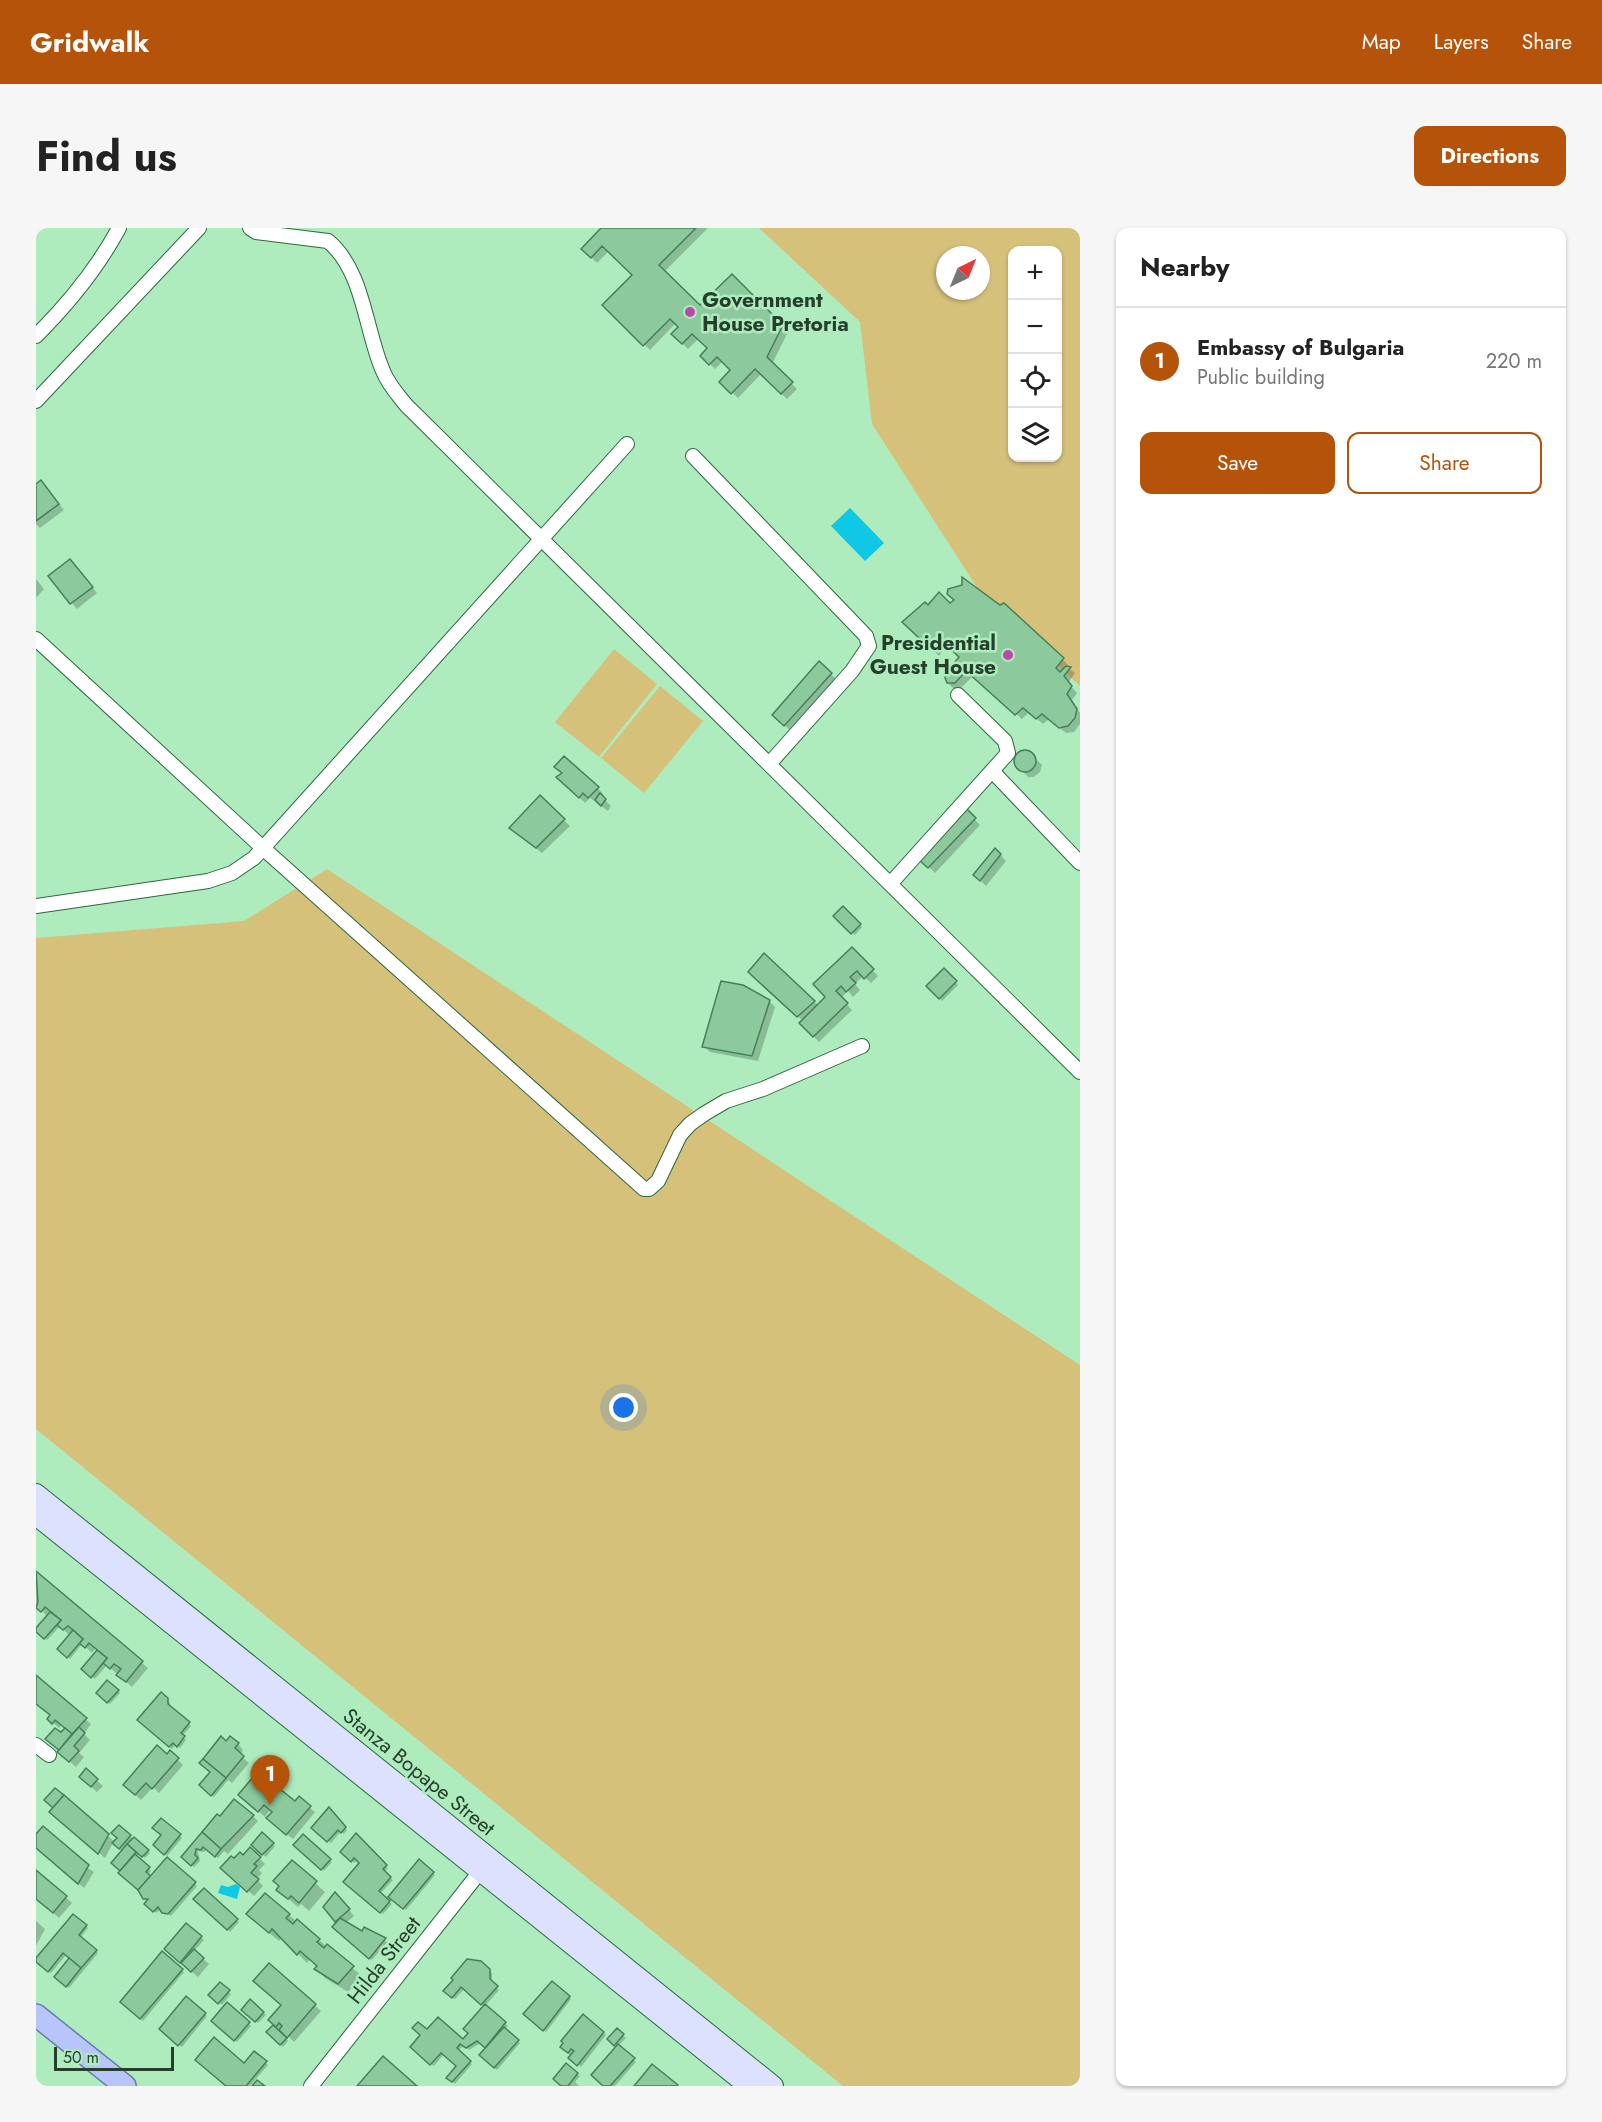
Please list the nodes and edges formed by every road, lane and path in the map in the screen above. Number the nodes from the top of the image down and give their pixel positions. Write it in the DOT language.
graph roads {
  1 [pos="119,228"];
  2 [pos="199,228"];
  3 [pos="250,228"];
  4 [pos="36,336"];
  5 [pos="36,401"];
  6 [pos="627,444"];
  7 [pos="693,456"];
  8 [pos="543,539"];
  9 [pos="36,639"];
  10 [pos="958,695"];
  11 [pos="770,763"];
  12 [pos="993,772"];
  13 [pos="264,849"];
  14 [pos="1080,863"];
  15 [pos="891,883"];
  16 [pos="36,906"];
  17 [pos="862,1046"];
  18 [pos="1080,1072"];
  19 [pos="36,1494"];
  20 [pos="36,1515"];
  21 [pos="36,1744"];
  22 [pos="49,1755"];
  23 [pos="485,1866"];
  24 [pos="36,2015"];
  25 [pos="125,2086"];
  26 [pos="311,2086"];
  27 [pos="749,2086"];
  28 [pos="773,2086"];
  1 -- 4 [label="street"];
  2 -- 5 [label="street"];
  3 -- 8 [label="street"];
  6 -- 8 [label="street"];
  7 -- 11 [label="street"];
  8 -- 11 [label="street"];
  8 -- 13 [label="street"];
  9 -- 13 [label="street"];
  10 -- 12 [label="street"];
  11 -- 15 [label="street"];
  12 -- 14 [label="street"];
  12 -- 15 [label="street"];
  13 -- 16 [label="street"];
  13 -- 17 [label="street"];
  15 -- 18 [label="street"];
  19 -- 23 [label="main road, Stanza Bopape Street"];
  20 -- 23 [label="main road, Stanza Bopape Street"];
  21 -- 22 [label="street"];
  23 -- 26 [label="street, Hilda Street"];
  23 -- 27 [label="main road, Stanza Bopape Street"];
  23 -- 28 [label="main road, Stanza Bopape Street"];
  24 -- 25 [label="main road"];
}
